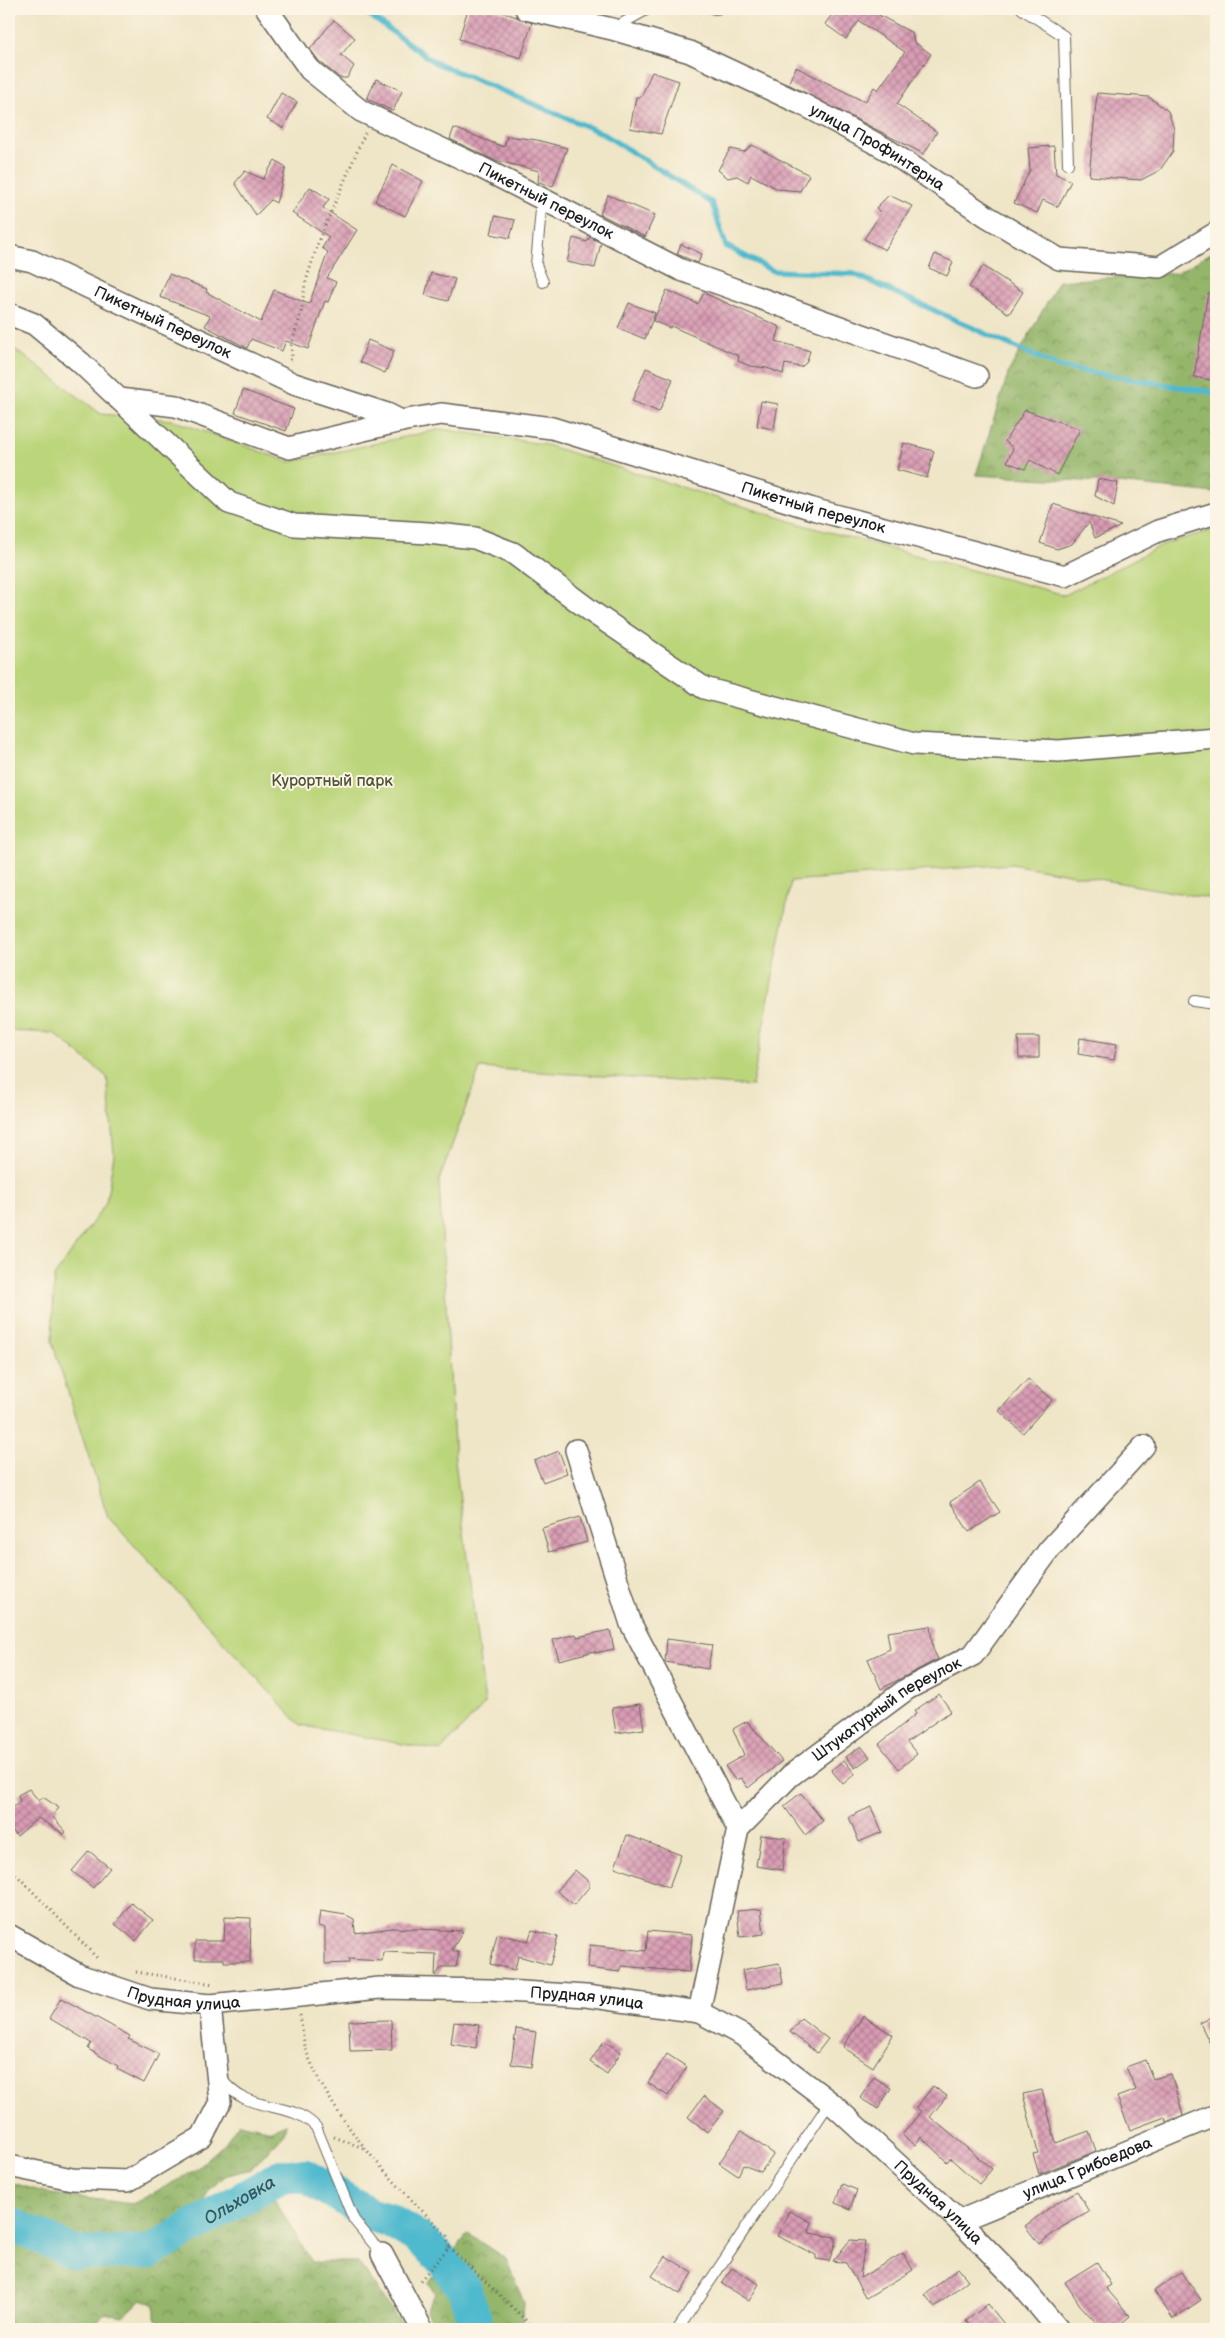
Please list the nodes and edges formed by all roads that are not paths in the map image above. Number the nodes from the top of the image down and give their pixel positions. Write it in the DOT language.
graph roads {
  1 [pos="267,9"];
  2 [pos="526,9"];
  3 [pos="648,9"];
  4 [pos="1022,9"];
  5 [pos="612,30"];
  6 [pos="1068,164"];
  7 [pos="542,198"];
  8 [pos="1216,233"];
  9 [pos="9,256"];
  10 [pos="543,282"];
  11 [pos="9,314"];
  12 [pos="977,376"];
  13 [pos="119,399"];
  14 [pos="400,421"];
  15 [pos="1216,513"];
  16 [pos="1216,738"];
  17 [pos="1194,1002"];
  18 [pos="1216,1004"];
  19 [pos="1144,1446"];
  20 [pos="576,1450"];
  21 [pos="738,1829"];
  22 [pos="9,1935"];
  23 [pos="210,2005"];
  24 [pos="699,2012"];
  25 [pos="216,2070"];
  26 [pos="830,2102"];
  27 [pos="1216,2115"];
  28 [pos="9,2166"];
  29 [pos="959,2221"];
  30 [pos="382,2254"];
  31 [pos="422,2329"];
  32 [pos="678,2329"];
  33 [pos="1058,2329"];
  1 -- 7 [label="street, Пикетный переулок"];
  2 -- 5 [label="street, улица Профинтерна"];
  3 -- 5 [label="lane"];
  4 -- 6 [label="lane"];
  5 -- 8 [label="street, улица Профинтерна"];
  7 -- 10 [label="lane"];
  7 -- 12 [label="street, Пикетный переулок"];
  9 -- 14 [label="street, Пикетный переулок"];
  11 -- 13 [label="street"];
  13 -- 14 [label="street, Пикетный переулок"];
  13 -- 16 [label="street"];
  14 -- 15 [label="street, Пикетный переулок"];
  17 -- 18 [label="lane"];
  19 -- 21 [label="street, Штукатурный переулок"];
  20 -- 21 [label="street"];
  21 -- 24 [label="street"];
  22 -- 23 [label="street, Прудная улица"];
  23 -- 24 [label="street, Прудная улица"];
  23 -- 25 [label="street"];
  24 -- 26 [label="street, Прудная улица"];
  25 -- 28 [label="street"];
  25 -- 30 [label="lane"];
  26 -- 29 [label="street, Прудная улица"];
  26 -- 32 [label="lane"];
  27 -- 29 [label="street, улица Грибоедова"];
  29 -- 33 [label="street, Прудная улица"];
  30 -- 31 [label="street"];
}
